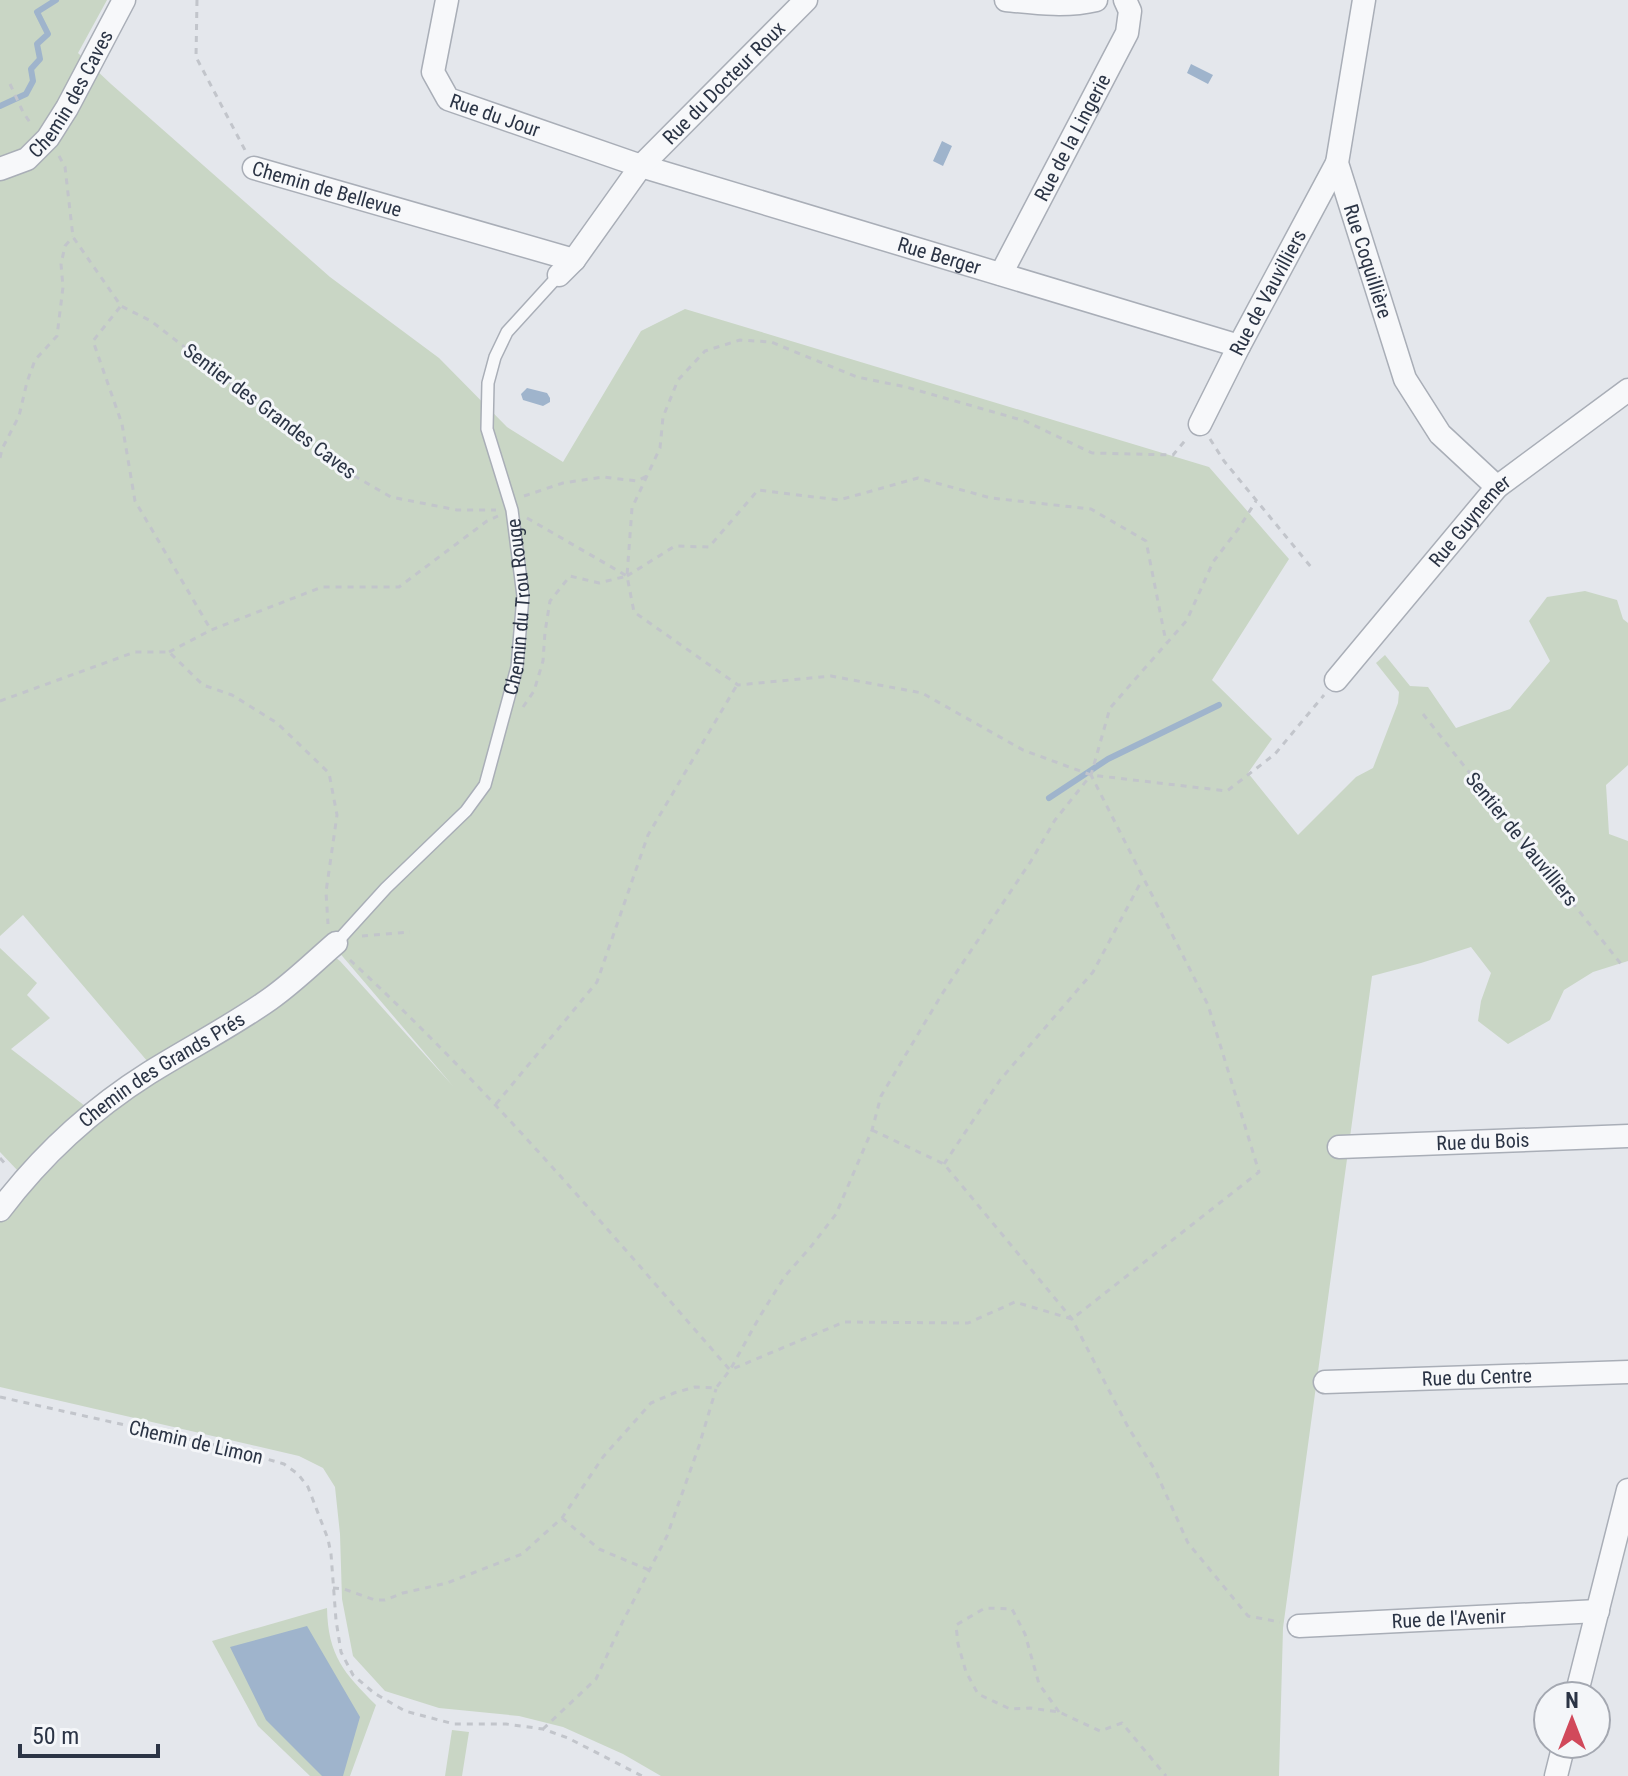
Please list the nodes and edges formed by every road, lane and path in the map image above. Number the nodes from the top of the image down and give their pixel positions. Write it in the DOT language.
graph roads {
  1 [pos="124,0"];
  2 [pos="197,0"];
  3 [pos="447,0"];
  4 [pos="806,0"];
  5 [pos="1006,0"];
  6 [pos="1096,0"];
  7 [pos="1125,0"];
  8 [pos="1364,0"];
  9 [pos="10,84"];
  10 [pos="23,112"];
  11 [pos="43,143"];
  12 [pos="1337,163"];
  13 [pos="641,166"];
  14 [pos="254,168"];
  15 [pos="0,169"];
  16 [pos="73,237"];
  17 [pos="567,268"];
  18 [pos="1001,274"];
  19 [pos="121,306"];
  20 [pos="1239,346"];
  21 [pos="1628,390"];
  22 [pos="1200,424"];
  23 [pos="0,458"];
  24 [pos="649,475"];
  25 [pos="1497,487"];
  26 [pos="1256,501"];
  27 [pos="512,510"];
  28 [pos="1311,567"];
  29 [pos="627,576"];
  30 [pos="211,630"];
  31 [pos="1166,643"];
  32 [pos="169,652"];
  33 [pos="1336,680"];
  34 [pos="738,685"];
  35 [pos="0,701"];
  36 [pos="522,709"];
  37 [pos="1423,714"];
  38 [pos="1091,775"];
  39 [pos="1143,878"];
  40 [pos="410,932"];
  41 [pos="337,942"];
  42 [pos="1621,964"];
  43 [pos="496,1104"];
  44 [pos="872,1130"];
  45 [pos="1628,1136"];
  46 [pos="1339,1147"];
  47 [pos="944,1164"];
  48 [pos="0,1210"];
  49 [pos="1072,1319"];
  50 [pos="730,1370"];
  51 [pos="1628,1372"];
  52 [pos="1325,1382"];
  53 [pos="716,1388"];
  54 [pos="0,1397"];
  55 [pos="1628,1490"];
  56 [pos="562,1518"];
  57 [pos="649,1570"];
  58 [pos="333,1588"];
  59 [pos="1598,1611"];
  60 [pos="1299,1626"];
  61 [pos="1580,1680"];
  62 [pos="1059,1712"];
  63 [pos="543,1729"];
  64 [pos="642,1776"];
  65 [pos="1166,1776"];
  1 -- 11 [label="street, Chemin des Caves"];
  2 -- 14 [label="path, Chemin de Bellevue"];
  3 -- 13 [label="street, Rue du Jour"];
  4 -- 13 [label="street, Rue du Docteur Roux"];
  5 -- 6 [label="street"];
  7 -- 18 [label="street, Rue de la Lingerie"];
  8 -- 12 [label="street, Rue Coquillière"];
  9 -- 10 [label="path"];
  11 -- 15 [label="street, Chemin des Caves"];
  11 -- 16 [label="path, Sentier des Grandes Caves"];
  12 -- 20 [label="street, Rue de Vauvilliers"];
  12 -- 25 [label="street, Rue Coquillière"];
  13 -- 17 [label="street, Chemin du Trou Rouge"];
  13 -- 18 [label="street, Rue Berger"];
  14 -- 17 [label="street, Chemin de Bellevue"];
  16 -- 19 [label="path, Sentier des Grandes Caves"];
  16 -- 23 [label="path"];
  17 -- 27 [label="lane, Chemin du Trou Rouge"];
  18 -- 20 [label="street, Rue Berger"];
  19 -- 27 [label="path, Sentier des Grandes Caves"];
  19 -- 30 [label="path"];
  20 -- 22 [label="street, Rue de Vauvilliers"];
  21 -- 25 [label="street, Rue Guynemer"];
  22 -- 24 [label="path"];
  22 -- 26 [label="path"];
  24 -- 27 [label="path"];
  24 -- 29 [label="path"];
  25 -- 33 [label="street, Rue Guynemer"];
  26 -- 28 [label="path"];
  26 -- 31 [label="path"];
  27 -- 29 [label="path"];
  27 -- 30 [label="path"];
  27 -- 41 [label="lane, Chemin du Trou Rouge"];
  29 -- 31 [label="path"];
  29 -- 34 [label="path"];
  29 -- 36 [label="path"];
  30 -- 32 [label="path"];
  31 -- 38 [label="path"];
  32 -- 35 [label="path"];
  32 -- 41 [label="path"];
  33 -- 38 [label="path"];
  34 -- 38 [label="path"];
  34 -- 43 [label="path"];
  37 -- 42 [label="path, Sentier de Vauvilliers"];
  38 -- 39 [label="path"];
  38 -- 44 [label="path"];
  39 -- 47 [label="path"];
  39 -- 49 [label="path"];
  40 -- 41 [label="path"];
  41 -- 43 [label="path"];
  41 -- 48 [label="street, Chemin des Grands Prés"];
  43 -- 50 [label="path"];
  44 -- 47 [label="path"];
  44 -- 50 [label="path"];
  45 -- 46 [label="street, Rue du Bois"];
  47 -- 49 [label="path"];
  49 -- 50 [label="path"];
  49 -- 60 [label="path"];
  50 -- 53 [label="path"];
  51 -- 52 [label="street, Rue du Centre"];
  53 -- 56 [label="path"];
  53 -- 57 [label="path"];
  54 -- 58 [label="path, Chemin de Limon"];
  55 -- 59 [label="street"];
  56 -- 57 [label="path"];
  56 -- 58 [label="path"];
  57 -- 63 [label="path"];
  58 -- 63 [label="path, Chemin de Limon"];
  59 -- 60 [label="street, Rue de l'Avenir"];
  59 -- 61 [label="street"];
  62 -- 62 [label="path"];
  62 -- 65 [label="path"];
  63 -- 64 [label="path, Chemin de Limon"];
}
